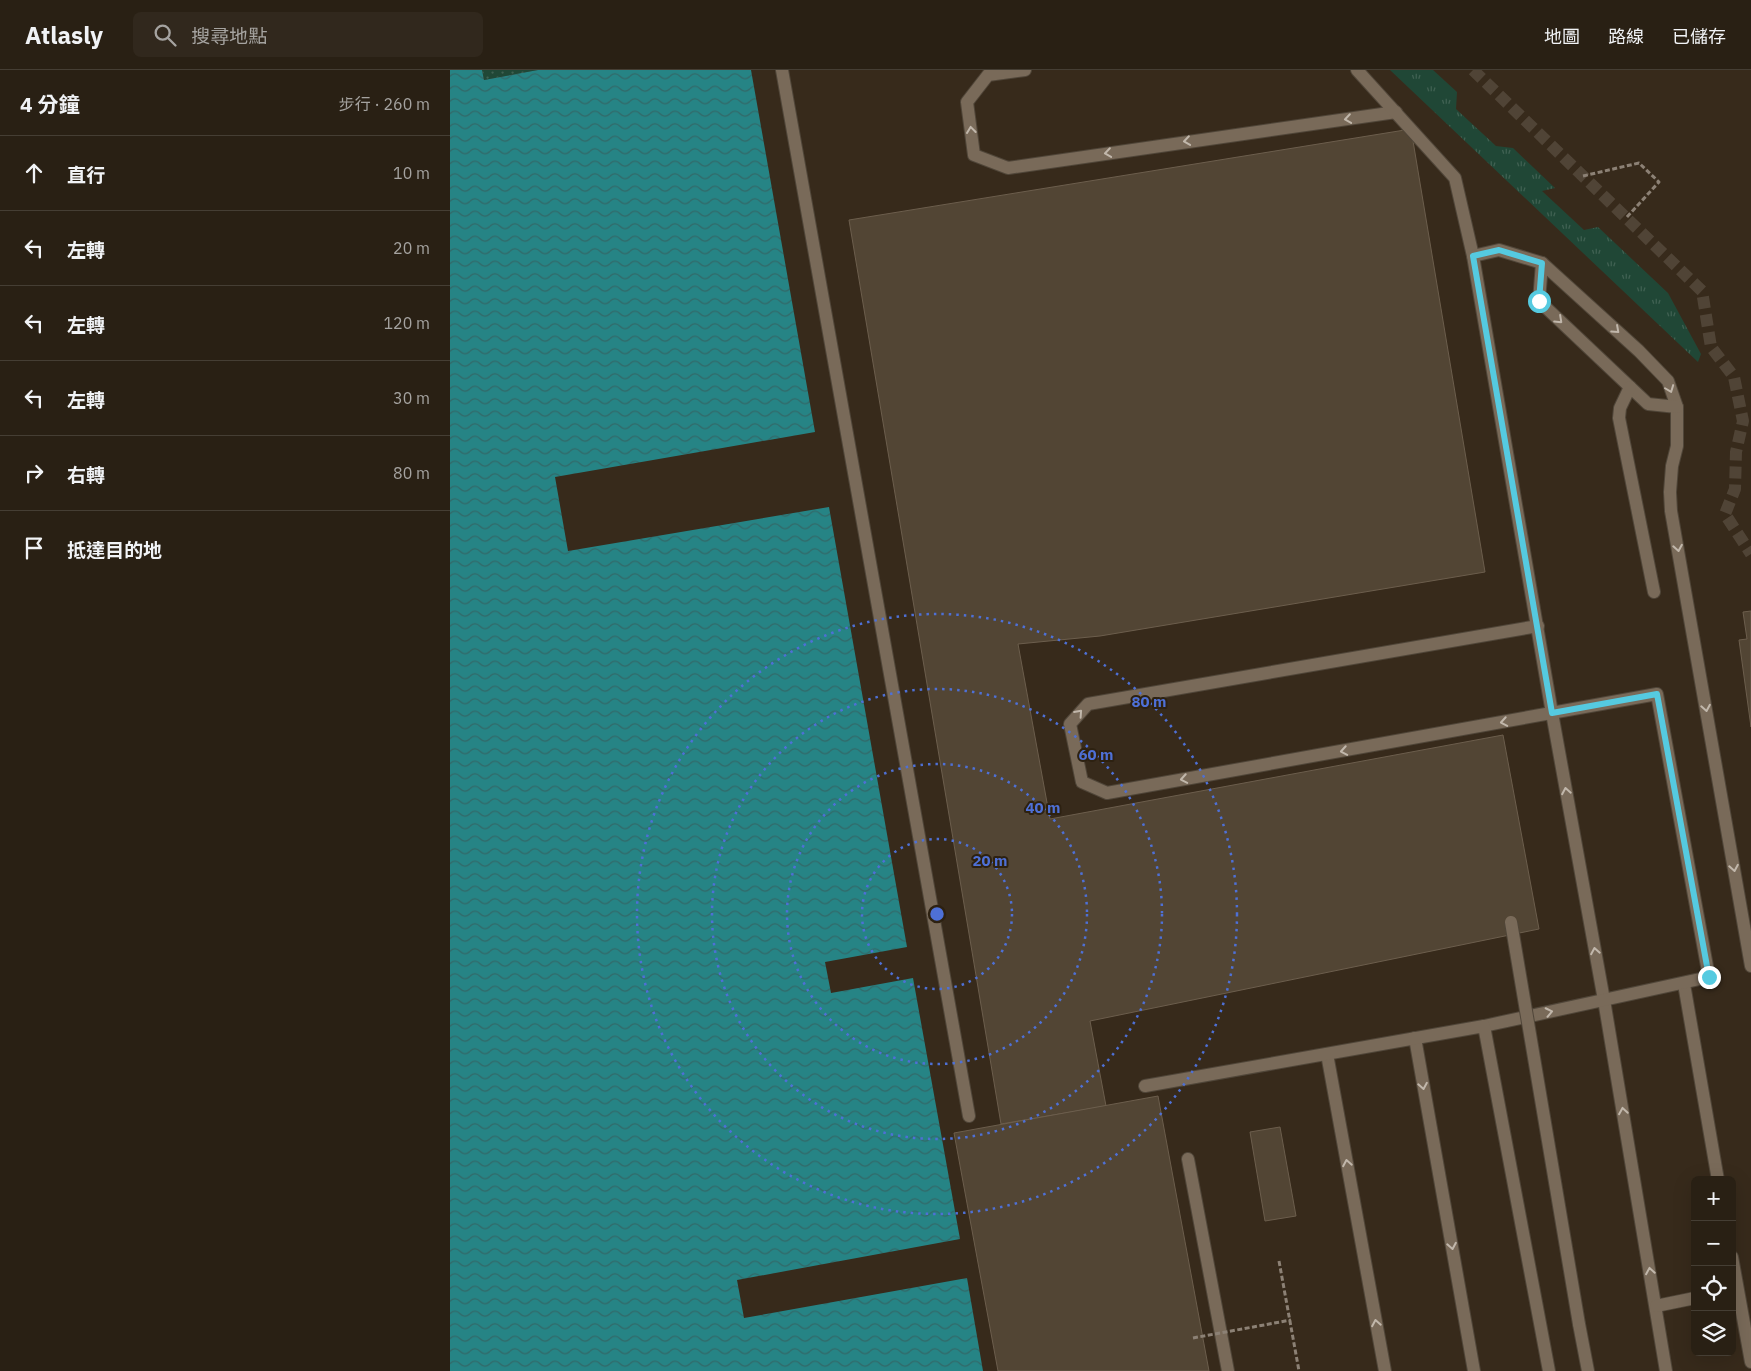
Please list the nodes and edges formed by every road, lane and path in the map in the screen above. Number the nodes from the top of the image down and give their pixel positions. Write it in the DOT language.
graph roads {
  1 [pos="782,70"];
  2 [pos="1025,70"];
  3 [pos="1357,70"];
  4 [pos="985,72"];
  5 [pos="1396,112"];
  6 [pos="1583,176"];
  7 [pos="1626,218"];
  8 [pos="1473,256"];
  9 [pos="1542,263"];
  10 [pos="1630,387"];
  11 [pos="1677,407"];
  12 [pos="1654,592"];
  13 [pos="1538,626"];
  14 [pos="1552,713"];
  15 [pos="1511,922"];
  16 [pos="1751,966"];
  17 [pos="1684,984"];
  18 [pos="1604,1000"];
  19 [pos="1484,1026"];
  20 [pos="1415,1038"];
  21 [pos="1327,1054"];
  22 [pos="1145,1086"];
  23 [pos="969,1116"];
  24 [pos="1188,1159"];
  25 [pos="1717,1176"];
  26 [pos="1279,1261"];
  27 [pos="1736,1294"];
  28 [pos="1691,1299"];
  29 [pos="1656,1306"];
  30 [pos="1291,1320"];
  31 [pos="1194,1338"];
  32 [pos="1751,1362"];
  33 [pos="1228,1371"];
  34 [pos="1299,1371"];
  35 [pos="1385,1371"];
  36 [pos="1474,1371"];
  37 [pos="1549,1371"];
  38 [pos="1588,1371"];
  39 [pos="1666,1371"];
  1 -- 23 [label="lane"];
  2 -- 4 [label="lane"];
  3 -- 5 [label="lane"];
  5 -- 4 [label="lane, one-way"];
  5 -- 8 [label="lane"];
  6 -- 7 [label="path"];
  8 -- 9 [label="lane"];
  8 -- 13 [label="lane"];
  9 -- 10 [label="lane, one-way"];
  9 -- 11 [label="lane, one-way"];
  10 -- 11 [label="lane"];
  10 -- 12 [label="lane"];
  11 -- 16 [label="lane, one-way"];
  13 -- 14 [label="lane"];
  14 -- 13 [label="lane, one-way"];
  14 -- 17 [label="lane"];
  18 -- 14 [label="lane, one-way"];
  15 -- 38 [label="lane, bridge"];
  17 -- 18 [label="lane"];
  17 -- 25 [label="lane"];
  19 -- 18 [label="lane, one-way"];
  29 -- 18 [label="lane, one-way"];
  19 -- 20 [label="lane"];
  19 -- 37 [label="lane"];
  20 -- 21 [label="lane"];
  20 -- 36 [label="lane, one-way"];
  21 -- 22 [label="lane"];
  35 -- 21 [label="lane, one-way"];
  24 -- 33 [label="lane"];
  26 -- 30 [label="path"];
  27 -- 32 [label="lane"];
  28 -- 29 [label="lane"];
  29 -- 39 [label="lane"];
  30 -- 31 [label="path, bridge"];
  30 -- 34 [label="path"];
}
